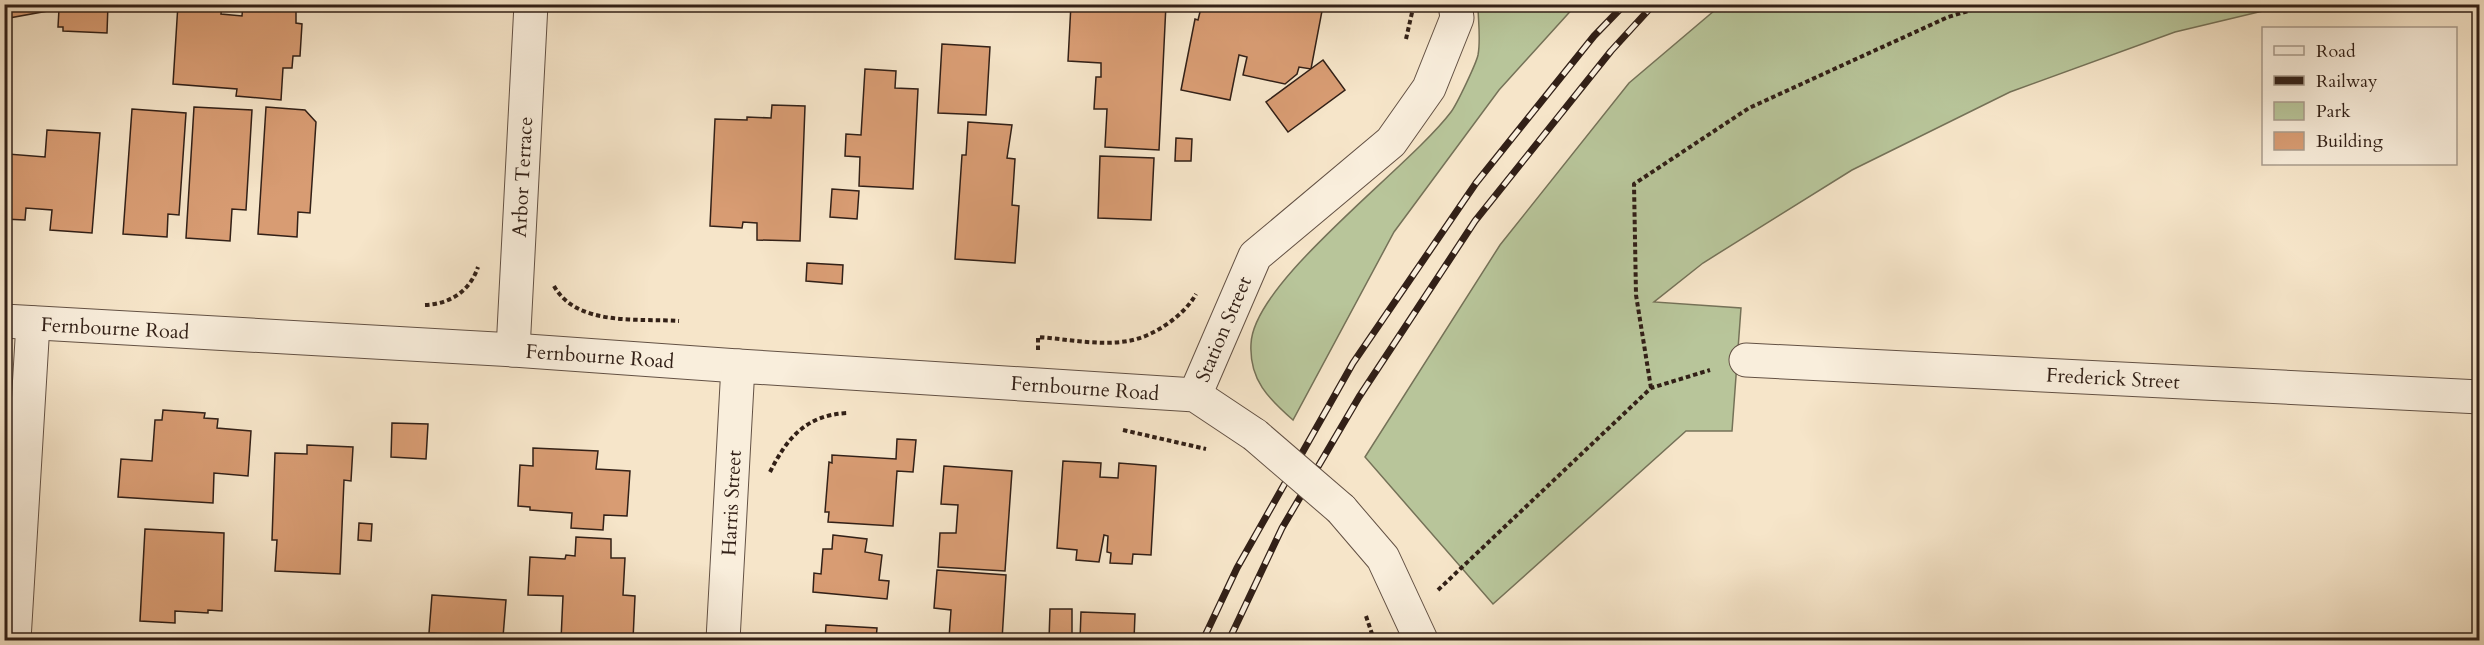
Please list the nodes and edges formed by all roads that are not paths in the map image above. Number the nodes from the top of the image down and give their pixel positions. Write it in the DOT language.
graph roads {
  1 [pos="531,4"];
  2 [pos="1455,4"];
  3 [pos="19,322"];
  4 [pos="513,350"];
  5 [pos="1746,360"];
  6 [pos="738,366"];
  7 [pos="1195,395"];
  8 [pos="2480,397"];
  9 [pos="1414,626"];
  10 [pos="14,640"];
  11 [pos="723,640"];
  1 -- 4 [label="street, Arbor Terrace"];
  2 -- 7 [label="street, Station Street"];
  3 -- 4 [label="street, Fernbourne Road"];
  3 -- 10 [label="street"];
  4 -- 6 [label="street, Fernbourne Road"];
  5 -- 8 [label="street, Frederick Street"];
  6 -- 7 [label="street, Fernbourne Road"];
  6 -- 11 [label="street, Harris Street"];
  7 -- 9 [label="street, Station Street, bridge"];
}
